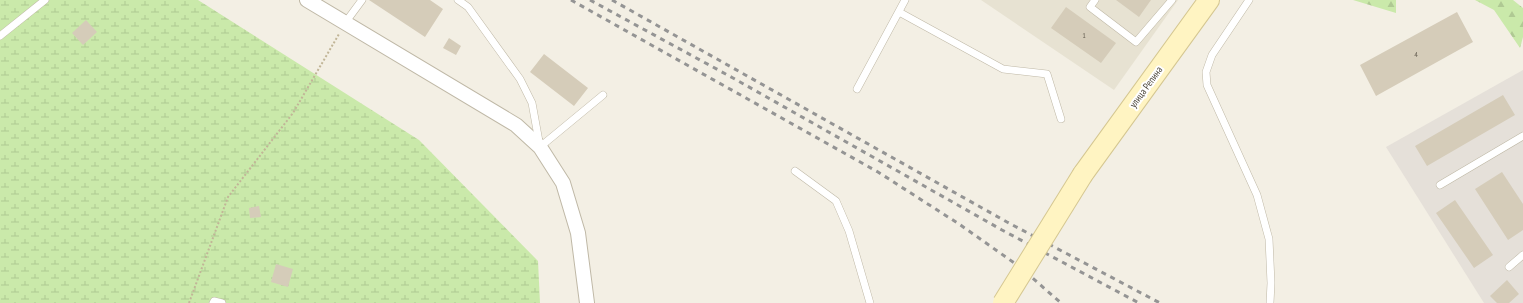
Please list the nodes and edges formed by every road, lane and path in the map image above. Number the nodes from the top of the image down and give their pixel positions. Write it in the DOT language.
graph roads {
  1 [pos="45,0"];
  2 [pos="307,0"];
  3 [pos="362,0"];
  4 [pos="458,0"];
  5 [pos="905,0"];
  6 [pos="1095,0"];
  7 [pos="1172,0"];
  8 [pos="1209,0"];
  9 [pos="1249,0"];
  10 [pos="899,12"];
  11 [pos="345,23"];
  12 [pos="0,36"];
  13 [pos="857,89"];
  14 [pos="603,95"];
  15 [pos="1061,119"];
  16 [pos="1523,136"];
  17 [pos="540,147"];
  18 [pos="795,172"];
  19 [pos="1440,185"];
  20 [pos="1523,255"];
  21 [pos="1510,267"];
  22 [pos="189,303"];
  23 [pos="213,303"];
  24 [pos="222,303"];
  25 [pos="587,303"];
  26 [pos="870,303"];
  27 [pos="1003,303"];
  28 [pos="1270,303"];
  1 -- 12 [label="lane"];
  2 -- 11 [label="street"];
  3 -- 11 [label="lane"];
  4 -- 17 [label="lane"];
  5 -- 10 [label="lane"];
  6 -- 7 [label="lane"];
  8 -- 27 [label="main road, улица Репина, bridge"];
  9 -- 28 [label="lane"];
  10 -- 13 [label="lane"];
  10 -- 15 [label="lane"];
  11 -- 17 [label="street"];
  11 -- 22 [label="path"];
  14 -- 17 [label="lane"];
  16 -- 19 [label="lane"];
  17 -- 25 [label="street"];
  18 -- 26 [label="lane"];
  20 -- 21 [label="lane"];
  23 -- 24 [label="lane"];
}
